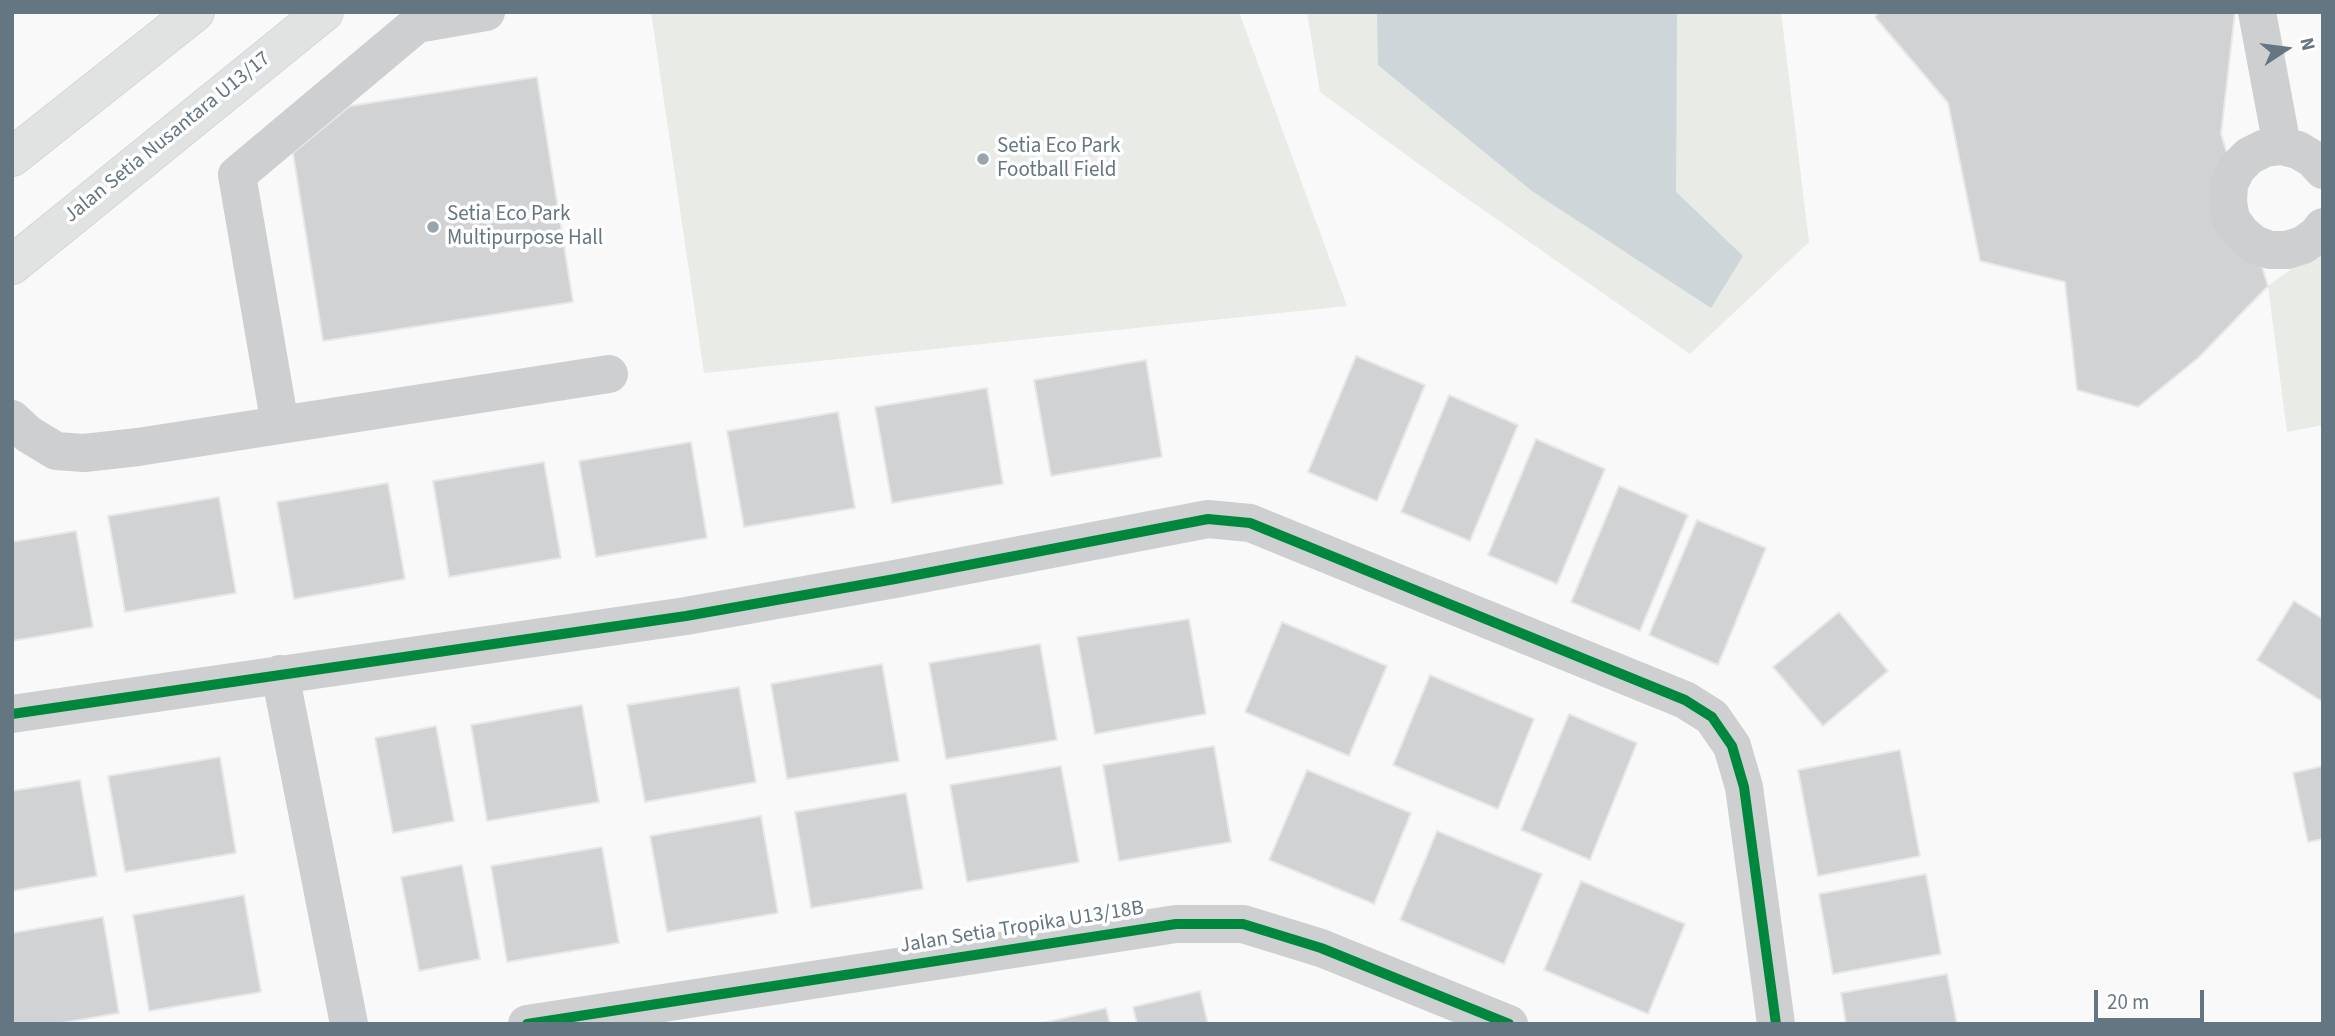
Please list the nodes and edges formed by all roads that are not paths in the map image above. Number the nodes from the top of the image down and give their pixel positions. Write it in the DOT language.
graph roads {
  1 [pos="195,12"];
  2 [pos="324,12"];
  3 [pos="486,12"];
  4 [pos="2258,12"];
  5 [pos="2282,146"];
  6 [pos="12,156"];
  7 [pos="2323,170"];
  8 [pos="2323,227"];
  9 [pos="12,265"];
  10 [pos="609,374"];
  11 [pos="12,419"];
  12 [pos="280,425"];
  13 [pos="280,674"];
  14 [pos="12,714"];
  15 [pos="349,1024"];
  16 [pos="527,1024"];
  17 [pos="1509,1024"];
  18 [pos="1776,1024"];
  1 -- 6 [label="main road"];
  2 -- 9 [label="main road, Jalan Setia Nusantara U13/17"];
  3 -- 12 [label="street"];
  4 -- 5 [label="street"];
  5 -- 7 [label="street"];
  5 -- 8 [label="street"];
  10 -- 12 [label="street"];
  11 -- 12 [label="street"];
  13 -- 14 [label="street"];
  13 -- 15 [label="street"];
  13 -- 18 [label="street"];
  16 -- 17 [label="street, Jalan Setia Tropika U13/18B"];
}
